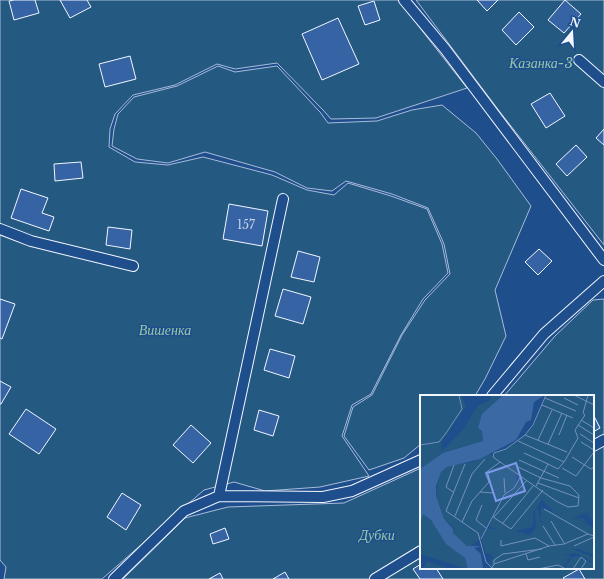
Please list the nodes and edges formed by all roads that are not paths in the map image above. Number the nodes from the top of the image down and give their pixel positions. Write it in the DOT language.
graph roads {
  1 [pos="404,0"];
  2 [pos="579,60"];
  3 [pos="604,82"];
  4 [pos="283,199"];
  5 [pos="0,230"];
  6 [pos="604,260"];
  7 [pos="133,266"];
  8 [pos="604,281"];
  9 [pos="493,395"];
  10 [pos="604,440"];
  11 [pos="594,445"];
  12 [pos="420,460"];
  13 [pos="219,496"];
  14 [pos="420,552"];
  15 [pos="114,579"];
  16 [pos="375,579"];
  1 -- 6 [label="lane"];
  2 -- 3 [label="lane"];
  4 -- 13 [label="lane"];
  5 -- 7 [label="lane"];
  8 -- 9 [label="lane"];
  10 -- 11 [label="lane"];
  12 -- 13 [label="lane"];
  13 -- 15 [label="lane"];
  14 -- 16 [label="lane"];
}
